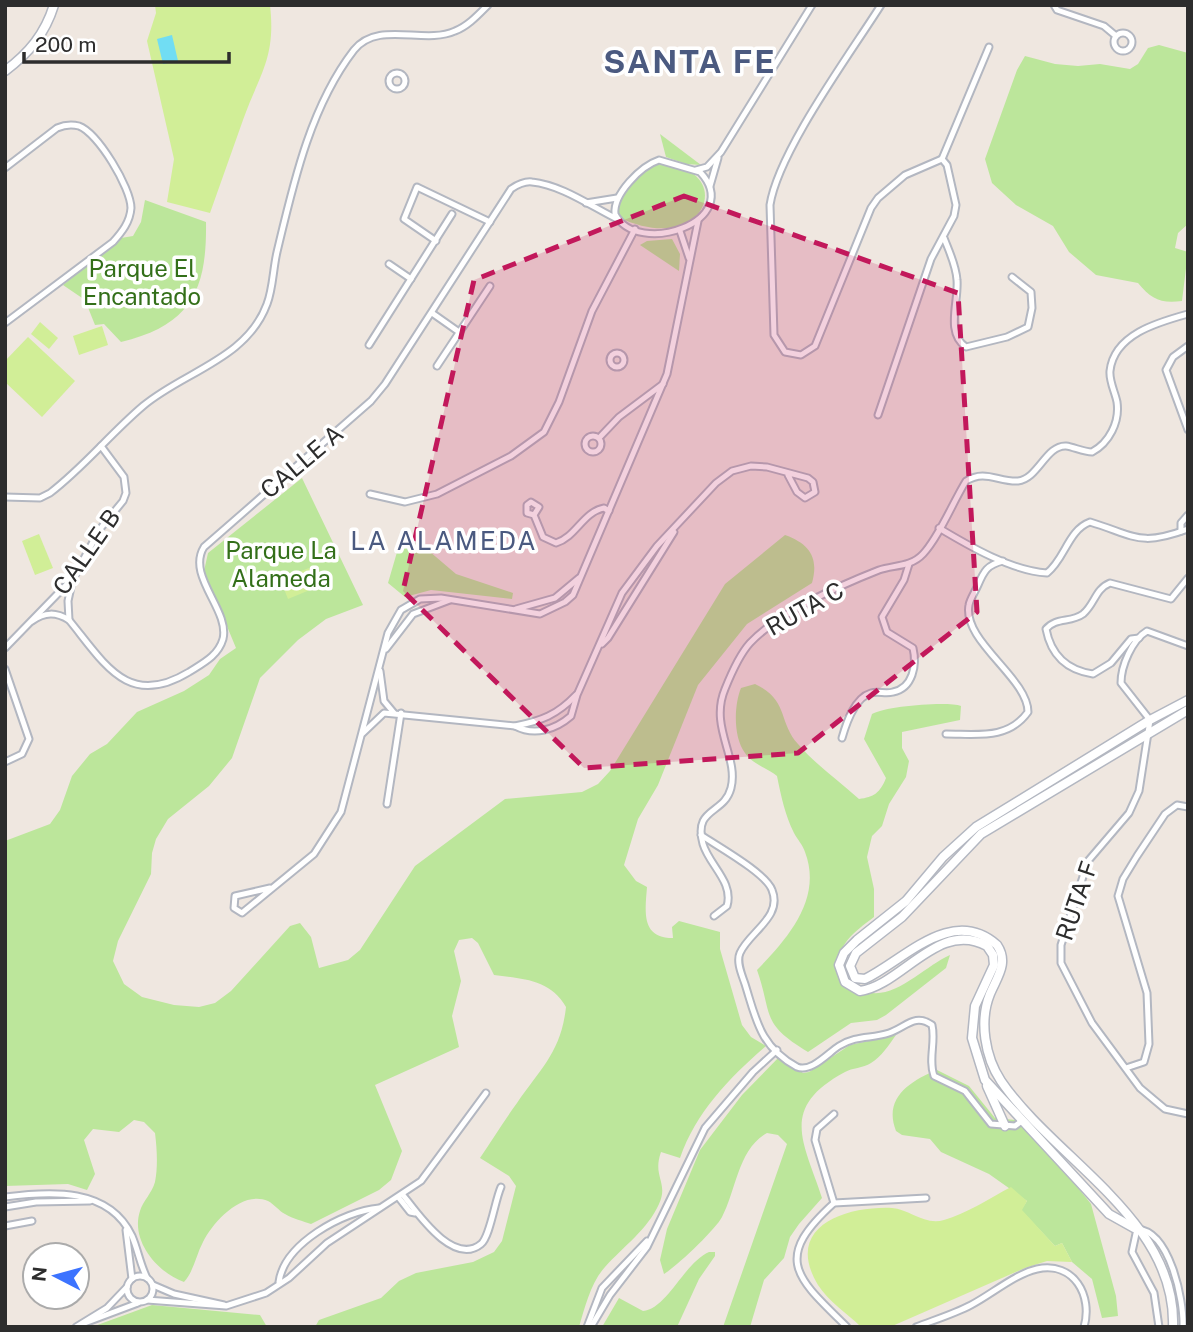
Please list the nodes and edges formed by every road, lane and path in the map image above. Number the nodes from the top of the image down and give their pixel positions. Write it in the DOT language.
graph roads {
  1 [pos="54,5"];
  2 [pos="488,5"];
  3 [pos="812,5"];
  4 [pos="881,5"];
  5 [pos="1054,5"];
  6 [pos="1116,36"];
  7 [pos="989,47"];
  8 [pos="5,71"];
  9 [pos="721,152"];
  10 [pos="942,159"];
  11 [pos="5,168"];
  12 [pos="696,170"];
  13 [pos="710,189"];
  14 [pos="619,197"];
  15 [pos="586,203"];
  16 [pos="452,214"];
  17 [pos="619,220"];
  18 [pos="698,220"];
  19 [pos="491,222"];
  20 [pos="635,229"];
  21 [pos="680,231"];
  22 [pos="944,238"];
  23 [pos="436,241"];
  24 [pos="390,264"];
  25 [pos="689,265"];
  26 [pos="1012,277"];
  27 [pos="411,279"];
  28 [pos="491,286"];
  29 [pos="432,313"];
  30 [pos="1188,314"];
  31 [pos="5,323"];
  32 [pos="459,332"];
  33 [pos="369,345"];
  34 [pos="1188,346"];
  35 [pos="437,366"];
  36 [pos="663,384"];
  37 [pos="878,415"];
  38 [pos="1188,430"];
  39 [pos="599,438"];
  40 [pos="101,446"];
  41 [pos="788,475"];
  42 [pos="370,494"];
  43 [pos="5,497"];
  44 [pos="609,511"];
  45 [pos="534,515"];
  46 [pos="1188,515"];
  47 [pos="939,528"];
  48 [pos="676,529"];
  49 [pos="1188,529"];
  50 [pos="1181,531"];
  51 [pos="1003,561"];
  52 [pos="909,564"];
  53 [pos="74,577"];
  54 [pos="579,578"];
  55 [pos="1188,578"];
  56 [pos="630,581"];
  57 [pos="638,586"];
  58 [pos="555,598"];
  59 [pos="450,600"];
  60 [pos="406,606"];
  61 [pos="556,607"];
  62 [pos="516,609"];
  63 [pos="413,614"];
  64 [pos="69,620"];
  65 [pos="32,621"];
  66 [pos="1139,638"];
  67 [pos="599,646"];
  68 [pos="1188,646"];
  69 [pos="5,648"];
  70 [pos="384,651"];
  71 [pos="381,662"];
  72 [pos="5,669"];
  73 [pos="577,695"];
  74 [pos="1188,700"];
  75 [pos="1188,710"];
  76 [pos="398,713"];
  77 [pos="553,716"];
  78 [pos="1150,720"];
  79 [pos="515,726"];
  80 [pos="557,726"];
  81 [pos="1148,732"];
  82 [pos="946,734"];
  83 [pos="362,736"];
  84 [pos="842,738"];
  85 [pos="5,762"];
  86 [pos="387,804"];
  87 [pos="1188,807"];
  88 [pos="701,835"];
  89 [pos="270,888"];
  90 [pos="714,916"];
  91 [pos="777,1050"];
  92 [pos="1126,1068"];
  93 [pos="985,1080"];
  94 [pos="486,1093"];
  95 [pos="1029,1113"];
  96 [pos="834,1114"];
  97 [pos="1188,1114"];
  98 [pos="1022,1121"];
  99 [pos="1005,1126"];
  100 [pos="501,1187"];
  101 [pos="57,1192"];
  102 [pos="401,1196"];
  103 [pos="5,1197"];
  104 [pos="926,1198"];
  105 [pos="90,1201"];
  106 [pos="57,1202"];
  107 [pos="834,1203"];
  108 [pos="5,1207"];
  109 [pos="382,1208"];
  110 [pos="32,1221"];
  111 [pos="5,1226"];
  112 [pos="125,1227"];
  113 [pos="1137,1229"];
  114 [pos="319,1231"];
  115 [pos="650,1239"];
  116 [pos="327,1243"];
  117 [pos="147,1278"];
  118 [pos="132,1279"];
  119 [pos="279,1282"];
  120 [pos="153,1285"];
  121 [pos="127,1287"];
  122 [pos="147,1300"];
  123 [pos="139,1302"];
  124 [pos="226,1306"];
  125 [pos="78,1326"];
  126 [pos="589,1327"];
  127 [pos="847,1327"];
  128 [pos="916,1327"];
  129 [pos="1084,1327"];
  130 [pos="1159,1327"];
  131 [pos="1173,1327"];
  132 [pos="1183,1327"];
  1 -- 8 [label="main road"];
  2 -- 40 [label="street"];
  3 -- 9 [label="street"];
  4 -- 10 [label="street"];
  5 -- 6 [label="street"];
  7 -- 10 [label="street"];
  9 -- 12 [label="street"];
  9 -- 13 [label="street"];
  10 -- 22 [label="street"];
  11 -- 31 [label="street"];
  12 -- 13 [label="street"];
  12 -- 14 [label="street"];
  13 -- 18 [label="street"];
  14 -- 15 [label="street"];
  14 -- 17 [label="street"];
  15 -- 17 [label="street, CALLE A"];
  15 -- 19 [label="street, CALLE A"];
  16 -- 23 [label="street"];
  17 -- 20 [label="street"];
  18 -- 21 [label="street"];
  18 -- 25 [label="street"];
  19 -- 23 [label="street"];
  19 -- 29 [label="street, CALLE A"];
  20 -- 21 [label="street"];
  20 -- 42 [label="street"];
  21 -- 25 [label="street"];
  22 -- 26 [label="street"];
  22 -- 37 [label="street"];
  23 -- 27 [label="street"];
  24 -- 27 [label="street"];
  25 -- 36 [label="street"];
  27 -- 33 [label="street"];
  28 -- 32 [label="street"];
  29 -- 32 [label="street"];
  29 -- 64 [label="street, CALLE A"];
  30 -- 47 [label="street"];
  32 -- 35 [label="street"];
  34 -- 38 [label="street"];
  36 -- 39 [label="street"];
  36 -- 44 [label="street"];
  40 -- 43 [label="street"];
  40 -- 53 [label="street, CALLE B"];
  41 -- 41 [label="street"];
  41 -- 48 [label="street"];
  44 -- 45 [label="street"];
  44 -- 54 [label="street"];
  46 -- 50 [label="street"];
  47 -- 51 [label="street"];
  47 -- 52 [label="street"];
  48 -- 56 [label="street"];
  48 -- 57 [label="street"];
  49 -- 50 [label="street"];
  50 -- 51 [label="street"];
  51 -- 82 [label="street"];
  52 -- 84 [label="street"];
  52 -- 88 [label="street, RUTA C"];
  53 -- 64 [label="street"];
  53 -- 65 [label="street, CALLE B"];
  54 -- 58 [label="street"];
  54 -- 61 [label="street"];
  55 -- 66 [label="street"];
  56 -- 57 [label="street"];
  56 -- 67 [label="street"];
  57 -- 67 [label="street"];
  58 -- 61 [label="street"];
  58 -- 62 [label="street"];
  59 -- 60 [label="street"];
  59 -- 62 [label="street"];
  59 -- 63 [label="street"];
  60 -- 63 [label="street"];
  60 -- 70 [label="street"];
  61 -- 62 [label="street"];
  63 -- 70 [label="street"];
  64 -- 65 [label="street"];
  65 -- 69 [label="street, CALLE B"];
  66 -- 68 [label="street"];
  66 -- 78 [label="street"];
  67 -- 73 [label="street"];
  70 -- 71 [label="street"];
  71 -- 76 [label="street"];
  71 -- 83 [label="street"];
  72 -- 85 [label="street"];
  73 -- 77 [label="street"];
  73 -- 80 [label="street"];
  74 -- 78 [label="main road"];
  75 -- 81 [label="main road"];
  76 -- 79 [label="street"];
  76 -- 83 [label="street"];
  76 -- 86 [label="street"];
  77 -- 79 [label="street"];
  77 -- 80 [label="street"];
  78 -- 81 [label="street, RUTA F"];
  78 -- 93 [label="main road"];
  79 -- 80 [label="street"];
  81 -- 92 [label="street, RUTA F"];
  81 -- 95 [label="main road"];
  83 -- 89 [label="street"];
  87 -- 92 [label="street, RUTA F"];
  88 -- 90 [label="street"];
  88 -- 91 [label="street"];
  89 -- 89 [label="street"];
  91 -- 99 [label="street"];
  91 -- 115 [label="street"];
  92 -- 97 [label="street, RUTA F"];
  93 -- 98 [label="main road"];
  93 -- 99 [label="main road"];
  94 -- 102 [label="street"];
  95 -- 98 [label="street"];
  95 -- 113 [label="main road"];
  96 -- 107 [label="street"];
  98 -- 99 [label="street"];
  98 -- 113 [label="main road"];
  100 -- 102 [label="street"];
  101 -- 103 [label="street"];
  101 -- 105 [label="street"];
  101 -- 106 [label="street"];
  102 -- 109 [label="street"];
  104 -- 107 [label="street"];
  105 -- 106 [label="street"];
  105 -- 112 [label="street"];
  106 -- 108 [label="street"];
  107 -- 127 [label="street"];
  109 -- 114 [label="street"];
  109 -- 116 [label="street"];
  110 -- 111 [label="street"];
  112 -- 117 [label="street"];
  112 -- 118 [label="street"];
  113 -- 130 [label="street"];
  113 -- 131 [label="main road"];
  113 -- 132 [label="street"];
  114 -- 116 [label="street"];
  114 -- 119 [label="street"];
  115 -- 126 [label="street"];
  115 -- 126 [label="street"];
  116 -- 119 [label="street"];
  117 -- 118 [label="street"];
  117 -- 120 [label="street"];
  118 -- 121 [label="street"];
  119 -- 124 [label="street"];
  120 -- 122 [label="street"];
  120 -- 124 [label="street"];
  121 -- 123 [label="street"];
  121 -- 125 [label="street"];
  122 -- 123 [label="street"];
  122 -- 124 [label="street"];
  123 -- 125 [label="street"];
  128 -- 129 [label="street"];
}
